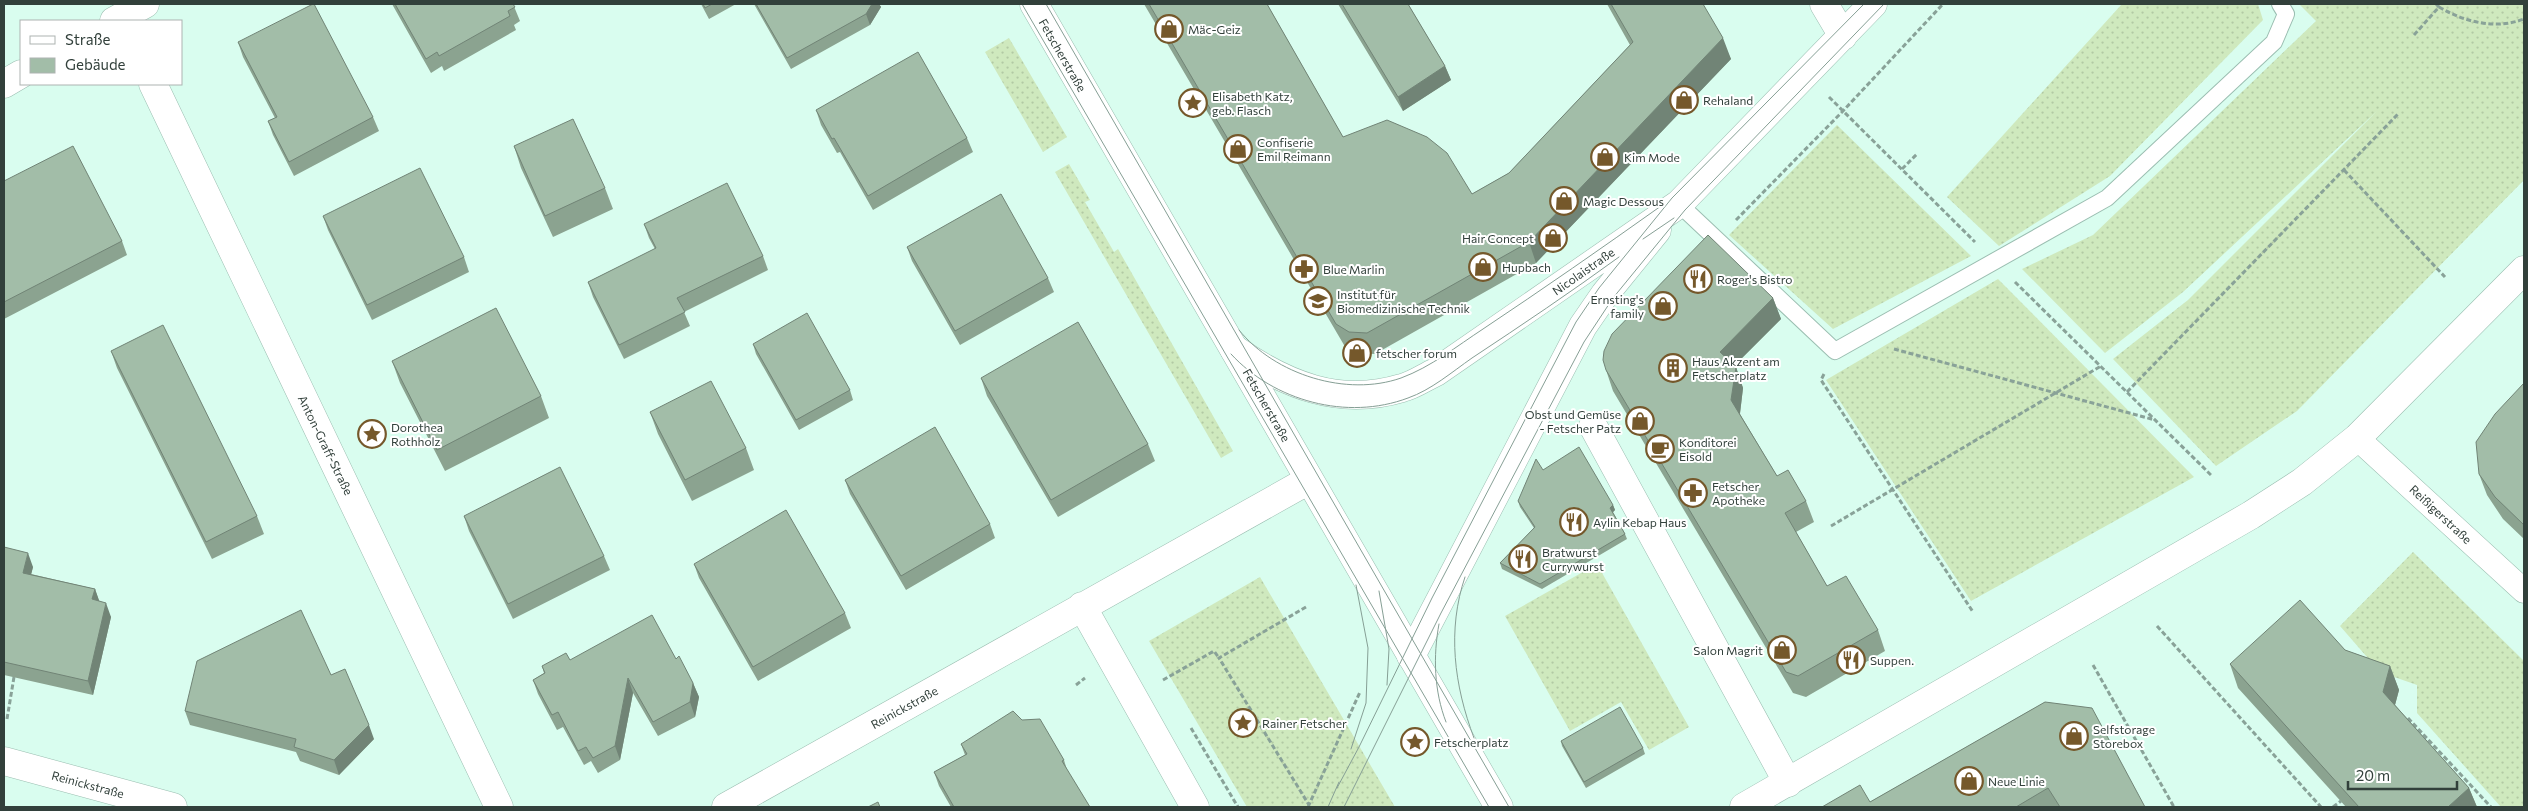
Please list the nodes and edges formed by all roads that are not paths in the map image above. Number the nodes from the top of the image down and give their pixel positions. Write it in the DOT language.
graph roads {
  1 [pos="145,4"];
  2 [pos="1034,4"];
  3 [pos="1824,4"];
  4 [pos="1873,4"];
  5 [pos="2280,4"];
  6 [pos="118,16"];
  7 [pos="1844,36"];
  8 [pos="20,75"];
  9 [pos="4,84"];
  10 [pos="153,85"];
  11 [pos="1679,204"];
  12 [pos="2524,270"];
  13 [pos="1234,349"];
  14 [pos="1593,426"];
  15 [pos="2357,438"];
  16 [pos="1309,480"];
  17 [pos="2524,591"];
  18 [pos="1082,606"];
  19 [pos="1411,656"];
  20 [pos="4,761"];
  21 [pos="1788,783"];
  22 [pos="173,807"];
  23 [pos="499,807"];
  24 [pos="726,807"];
  25 [pos="1195,807"];
  26 [pos="1499,807"];
  27 [pos="1744,807"];
  1 -- 6 [label="street"];
  2 -- 13 [label="street, Fetscherstraße"];
  3 -- 7 [label="street"];
  4 -- 7 [label="street, Nicolaistraße"];
  5 -- 11 [label="lane"];
  7 -- 11 [label="street, Nicolaistraße"];
  8 -- 9 [label="street"];
  10 -- 23 [label="street, Anton-Graff-Straße"];
  11 -- 13 [label="street, Nicolaistraße"];
  11 -- 19 [label="street"];
  12 -- 15 [label="street"];
  13 -- 16 [label="street, Fetscherstraße"];
  14 -- 21 [label="street"];
  15 -- 17 [label="street, Reißigerstraße"];
  15 -- 21 [label="street"];
  16 -- 18 [label="street"];
  16 -- 19 [label="street, Fetscherstraße"];
  18 -- 24 [label="street, Reinickstraße"];
  18 -- 25 [label="street"];
  19 -- 26 [label="street, Fetscherstraße"];
  20 -- 22 [label="street, Reinickstraße"];
  21 -- 27 [label="street"];
}
